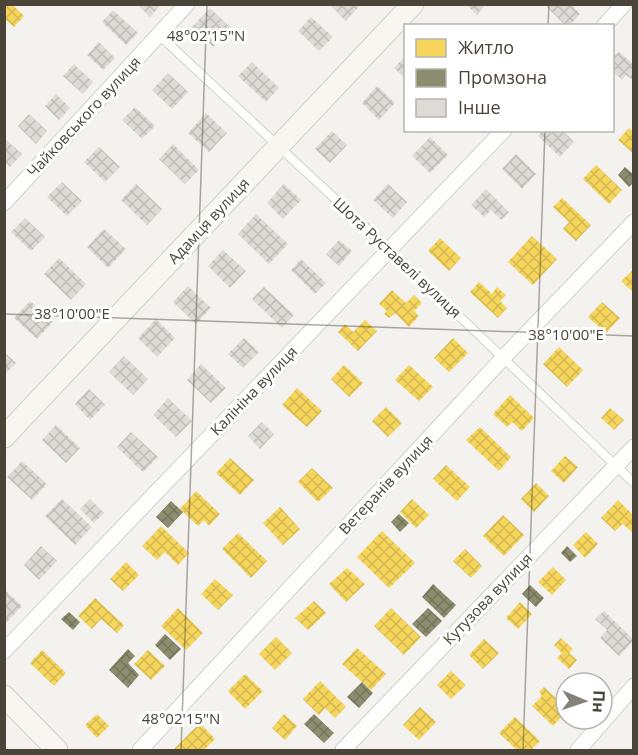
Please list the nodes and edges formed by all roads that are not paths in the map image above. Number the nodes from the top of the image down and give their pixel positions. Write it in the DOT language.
graph roads {
  1 [pos="188,4"];
  2 [pos="413,4"];
  3 [pos="624,4"];
  4 [pos="606,24"];
  5 [pos="159,35"];
  6 [pos="502,132"];
  7 [pos="279,147"];
  8 [pos="4,203"];
  9 [pos="633,222"];
  10 [pos="390,250"];
  11 [pos="503,358"];
  12 [pos="4,438"];
  13 [pos="633,447"];
  14 [pos="615,465"];
  15 [pos="633,483"];
  16 [pos="4,651"];
  17 [pos="633,686"];
  18 [pos="4,696"];
  19 [pos="57,750"];
  20 [pos="140,750"];
  21 [pos="343,750"];
  22 [pos="578,750"];
  1 -- 5 [label="street, Чайковського вулиця"];
  2 -- 7 [label="street, Адамця вулиця"];
  3 -- 4 [label="street"];
  5 -- 7 [label="lane, Шота Руставелі вулиця"];
  5 -- 8 [label="street, Чайковського вулиця"];
  6 -- 10 [label="street, Калініна вулиця"];
  7 -- 10 [label="lane, Шота Руставелі вулиця"];
  7 -- 12 [label="street, Адамця вулиця"];
  9 -- 11 [label="street, Ветеранів вулиця"];
  10 -- 11 [label="lane, Шота Руставелі вулиця"];
  10 -- 16 [label="street, Калініна вулиця"];
  11 -- 14 [label="lane, Шота Руставелі вулиця"];
  11 -- 20 [label="street, Ветеранів вулиця"];
  13 -- 14 [label="street, Кутузова вулиця"];
  14 -- 15 [label="lane, Шота Руставелі вулиця"];
  14 -- 21 [label="street, Кутузова вулиця"];
  17 -- 22 [label="street"];
  18 -- 19 [label="street"];
}
